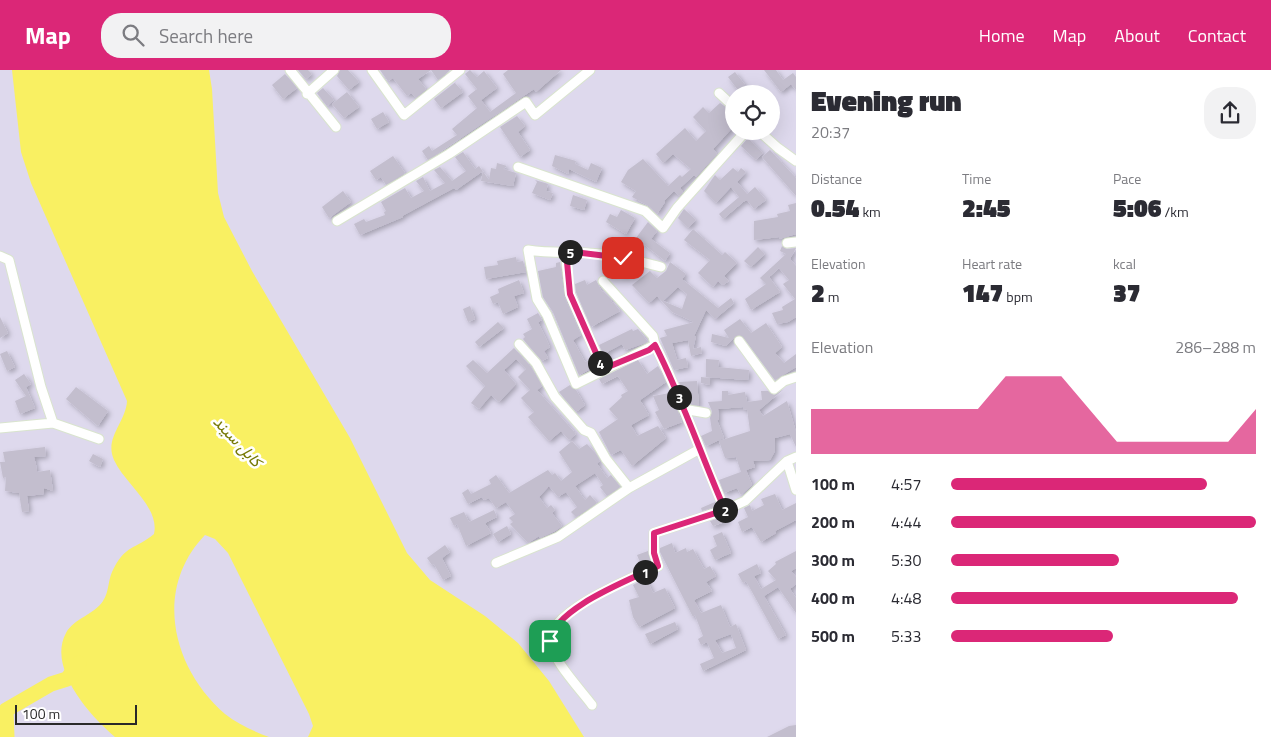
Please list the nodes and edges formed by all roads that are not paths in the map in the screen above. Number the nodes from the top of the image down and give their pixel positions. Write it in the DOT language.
graph roads {
  1 [pos="290,70"];
  2 [pos="334,70"];
  3 [pos="372,70"];
  4 [pos="460,70"];
  5 [pos="590,70"];
  6 [pos="719,93"];
  7 [pos="307,94"];
  8 [pos="725,99"];
  9 [pos="336,127"];
  10 [pos="738,140"];
  11 [pos="769,140"];
  12 [pos="796,161"];
  13 [pos="518,167"];
  14 [pos="338,221"];
  15 [pos="566,251"];
  16 [pos="0,256"];
  17 [pos="661,267"];
  18 [pos="604,282"];
  19 [pos="739,341"];
  20 [pos="519,344"];
  21 [pos="655,345"];
  22 [pos="603,369"];
  23 [pos="796,377"];
  24 [pos="683,409"];
  25 [pos="706,413"];
  26 [pos="53,423"];
  27 [pos="0,428"];
  28 [pos="99,439"];
  29 [pos="698,450"];
  30 [pos="796,457"];
  31 [pos="787,461"];
  32 [pos="629,488"];
  33 [pos="796,490"];
  34 [pos="725,510"];
  35 [pos="496,563"];
  36 [pos="592,705"];
  1 -- 7 [label="street"];
  2 -- 7 [label="street"];
  3 -- 4 [label="street"];
  5 -- 14 [label="street"];
  6 -- 8 [label="street"];
  7 -- 9 [label="street"];
  10 -- 13 [label="street"];
  11 -- 12 [label="street"];
  15 -- 17 [label="street"];
  15 -- 22 [label="street"];
  15 -- 22 [label="street"];
  16 -- 26 [label="street"];
  18 -- 21 [label="street"];
  19 -- 23 [label="street"];
  20 -- 32 [label="street"];
  21 -- 22 [label="street"];
  21 -- 24 [label="street"];
  24 -- 25 [label="street"];
  24 -- 29 [label="street"];
  26 -- 27 [label="street"];
  26 -- 28 [label="street"];
  29 -- 32 [label="street"];
  29 -- 34 [label="street"];
  30 -- 31 [label="street"];
  31 -- 33 [label="street"];
  31 -- 34 [label="street"];
  32 -- 35 [label="street"];
  34 -- 36 [label="street"];
}
